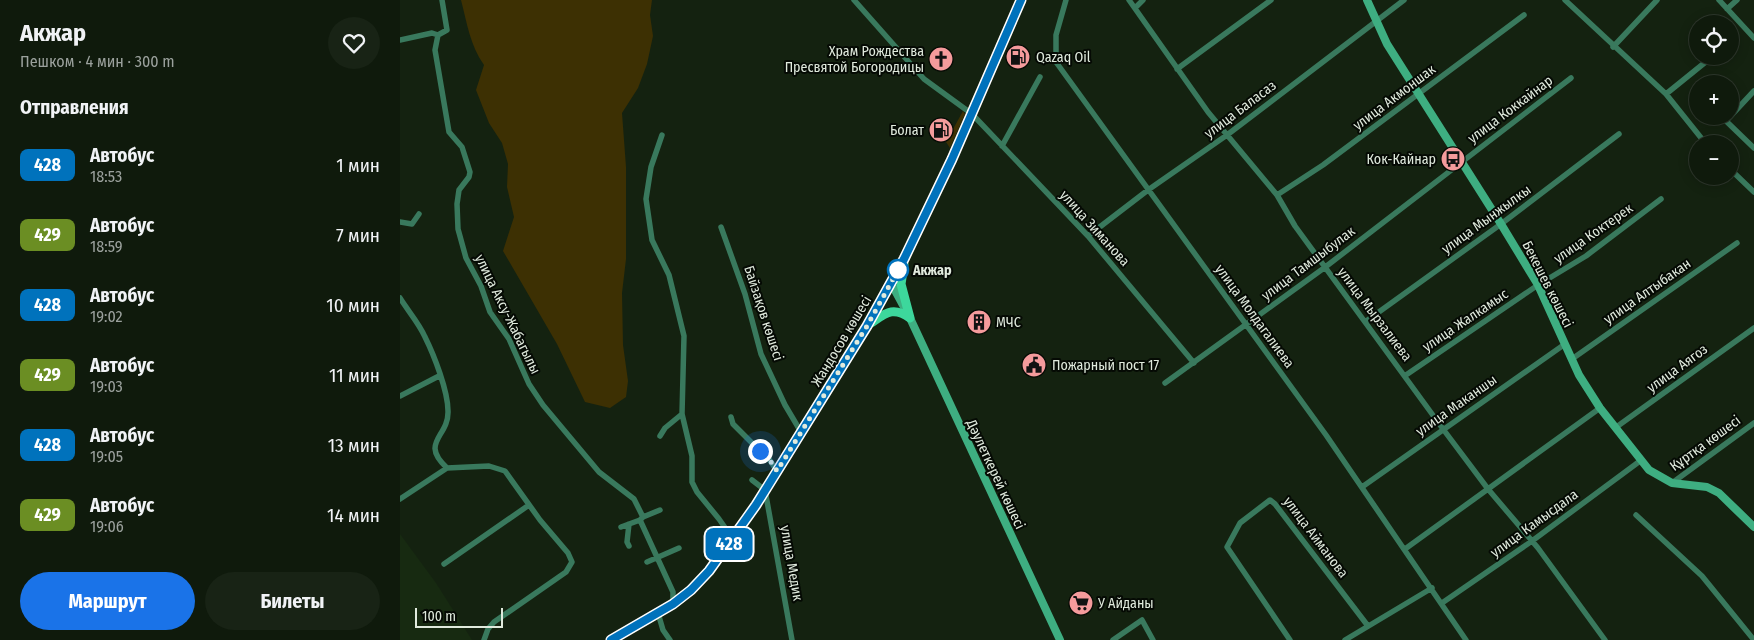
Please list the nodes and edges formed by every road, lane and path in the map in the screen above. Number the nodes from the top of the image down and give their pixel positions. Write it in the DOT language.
graph roads {
  1 [pos="442,0"];
  2 [pos="854,0"];
  3 [pos="1021,0"];
  4 [pos="1066,0"];
  5 [pos="1129,0"];
  6 [pos="1143,0"];
  7 [pos="1271,0"];
  8 [pos="1367,0"];
  9 [pos="1404,0"];
  10 [pos="1565,0"];
  11 [pos="1657,0"];
  12 [pos="1719,0"];
  13 [pos="1737,0"];
  14 [pos="1135,8"];
  15 [pos="1727,9"];
  16 [pos="1524,15"];
  17 [pos="1376,21"];
  18 [pos="438,35"];
  19 [pos="1754,38"];
  20 [pos="400,40"];
  21 [pos="1613,47"];
  22 [pos="1702,65"];
  23 [pos="1177,69"];
  24 [pos="1040,77"];
  25 [pos="1571,78"];
  26 [pos="1754,91"];
  27 [pos="1418,94"];
  28 [pos="1666,94"];
  29 [pos="972,114"];
  30 [pos="1620,134"];
  31 [pos="662,135"];
  32 [pos="1699,135"];
  33 [pos="1227,136"];
  34 [pos="1002,146"];
  35 [pos="1754,148"];
  36 [pos="1463,160"];
  37 [pos="1739,178"];
  38 [pos="1148,190"];
  39 [pos="1754,192"];
  40 [pos="1277,195"];
  41 [pos="1661,199"];
  42 [pos="419,214"];
  43 [pos="400,222"];
  44 [pos="1501,224"];
  45 [pos="721,227"];
  46 [pos="1088,236"];
  47 [pos="1738,243"];
  48 [pos="904,259"];
  49 [pos="1324,268"];
  50 [pos="891,283"];
  51 [pos="1538,285"];
  52 [pos="400,298"];
  53 [pos="910,318"];
  54 [pos="1365,322"];
  55 [pos="1247,325"];
  56 [pos="867,326"];
  57 [pos="1754,328"];
  58 [pos="1564,344"];
  59 [pos="1572,359"];
  60 [pos="1194,363"];
  61 [pos="1406,375"];
  62 [pos="439,376"];
  63 [pos="1165,383"];
  64 [pos="400,396"];
  65 [pos="1600,408"];
  66 [pos="682,414"];
  67 [pos="731,417"];
  68 [pos="1754,423"];
  69 [pos="1615,428"];
  70 [pos="1443,429"];
  71 [pos="802,432"];
  72 [pos="660,436"];
  73 [pos="1640,461"];
  74 [pos="447,468"];
  75 [pos="777,471"];
  76 [pos="752,480"];
  77 [pos="1672,483"];
  78 [pos="1362,487"];
  79 [pos="1488,489"];
  80 [pos="766,490"];
  81 [pos="400,499"];
  82 [pos="529,505"];
  83 [pos="660,510"];
  84 [pos="1636,515"];
  85 [pos="642,518"];
  86 [pos="1751,518"];
  87 [pos="628,524"];
  88 [pos="621,527"];
  89 [pos="1754,527"];
  90 [pos="733,539"];
  91 [pos="1532,541"];
  92 [pos="629,546"];
  93 [pos="680,548"];
  94 [pos="1405,549"];
  95 [pos="658,556"];
  96 [pos="647,562"];
  97 [pos="444,564"];
  98 [pos="1432,588"];
  99 [pos="1442,603"];
  100 [pos="673,604"];
  101 [pos="658,613"];
  102 [pos="1368,626"];
  103 [pos="484,640"];
  104 [pos="611,640"];
  105 [pos="670,640"];
  106 [pos="792,640"];
  107 [pos="1060,640"];
  108 [pos="1113,640"];
  109 [pos="1153,640"];
  110 [pos="1290,640"];
  111 [pos="1345,640"];
  112 [pos="1466,640"];
  113 [pos="1605,640"];
  114 [pos="1754,640"];
  1 -- 18 [label="street, улица Аксу-Жабагылы"];
  2 -- 29 [label="street, улица Зиманова"];
  3 -- 29 [label="main road, Жандосов көшесі"];
  4 -- 38 [label="street, улица Молдагалиева"];
  5 -- 14 [label="street, улица Мырзалиева"];
  6 -- 14 [label="street"];
  7 -- 23 [label="street"];
  8 -- 17 [label="main road, Бекешев көшесі"];
  9 -- 17 [label="street, улица Баласаз"];
  10 -- 21 [label="street"];
  11 -- 21 [label="street"];
  12 -- 15 [label="street"];
  13 -- 15 [label="street"];
  14 -- 23 [label="street, улица Мырзалиева"];
  15 -- 19 [label="street"];
  16 -- 27 [label="street, улица Акмоншак"];
  17 -- 27 [label="main road, Бекешев көшесі"];
  17 -- 33 [label="street, улица Баласаз"];
  18 -- 20 [label="street"];
  18 -- 85 [label="street, улица Аксу-Жабагылы"];
  21 -- 28 [label="street"];
  22 -- 28 [label="street"];
  23 -- 33 [label="street, улица Мырзалиева"];
  24 -- 34 [label="street"];
  25 -- 36 [label="street, улица Коккайнар"];
  26 -- 35 [label="street"];
  27 -- 36 [label="main road, Бекешев көшесі"];
  27 -- 40 [label="street, улица Акмоншак"];
  28 -- 32 [label="street"];
  29 -- 34 [label="street, улица Зиманова"];
  29 -- 48 [label="main road, Жандосов көшесі"];
  30 -- 44 [label="street, улица Мынжылкы"];
  31 -- 66 [label="street"];
  33 -- 38 [label="street, улица Баласаз"];
  33 -- 40 [label="street, улица Мырзалиева"];
  34 -- 46 [label="street, улица Зиманова"];
  36 -- 44 [label="main road, Бекешев көшесі"];
  36 -- 49 [label="street, улица Тамшыбулак"];
  37 -- 39 [label="street"];
  38 -- 46 [label="street, улица Баласаз"];
  38 -- 55 [label="street, улица Молдагалиева"];
  40 -- 49 [label="street, улица Мырзалиева"];
  41 -- 51 [label="street, улица Коктерек"];
  42 -- 43 [label="street"];
  44 -- 51 [label="main road, Бекешев көшесі"];
  44 -- 54 [label="street, улица Мынжылкы"];
  45 -- 71 [label="street, Байзақов көшесі"];
  46 -- 60 [label="street, улица Зиманова"];
  47 -- 59 [label="street, улица Алтыбакан"];
  48 -- 50 [label="main road, Жандосов көшесі"];
  48 -- 53 [label="main road"];
  49 -- 54 [label="street, улица Мырзалиева"];
  49 -- 55 [label="street, улица Тамшыбулак"];
  50 -- 53 [label="main road, Дәулеткерей көшесі"];
  50 -- 56 [label="main road, Жандосов көшесі"];
  51 -- 58 [label="main road, Бекешев көшесі"];
  51 -- 61 [label="street, улица Жалкамыс"];
  52 -- 62 [label="street"];
  53 -- 56 [label="main road"];
  53 -- 107 [label="main road, Дәулеткерей көшесі"];
  54 -- 61 [label="street, улица Мырзалиева"];
  55 -- 60 [label="street, улица Тамшыбулак"];
  55 -- 78 [label="street, улица Молдагалиева"];
  56 -- 71 [label="main road, Жандосов көшесі"];
  57 -- 69 [label="street, улица Аягоз"];
  58 -- 59 [label="main road, Бекешев көшесі"];
  58 -- 70 [label="street, улица Маканшы"];
  59 -- 65 [label="main road, Бекешев көшесі"];
  60 -- 63 [label="street, улица Тамшыбулак"];
  61 -- 70 [label="street, улица Мырзалиева"];
  62 -- 64 [label="street"];
  62 -- 74 [label="street"];
  65 -- 69 [label="main road, Бекешев көшесі"];
  65 -- 79 [label="street"];
  66 -- 72 [label="street"];
  66 -- 90 [label="street"];
  67 -- 75 [label="street"];
  68 -- 77 [label="street, Құртқа көшесі"];
  69 -- 73 [label="main road, Бекешев көшесі"];
  70 -- 78 [label="street, улица Маканшы"];
  70 -- 79 [label="street, улица Мырзалиева"];
  71 -- 75 [label="main road, Жандосов көшесі"];
  73 -- 77 [label="main road, Бекешев көшесі"];
  73 -- 91 [label="street, улица Камысдала"];
  74 -- 81 [label="street"];
  74 -- 82 [label="street"];
  75 -- 80 [label="main road, Жандосов көшесі"];
  76 -- 80 [label="street"];
  77 -- 86 [label="main road, Бекешев көшесі"];
  78 -- 94 [label="street, улица Молдагалиева"];
  79 -- 91 [label="street, улица Мырзалиева"];
  79 -- 94 [label="street"];
  80 -- 90 [label="main road, Жандосов көшесі"];
  80 -- 106 [label="street, улица Медик"];
  82 -- 97 [label="street"];
  82 -- 103 [label="street"];
  83 -- 85 [label="street"];
  84 -- 114 [label="street"];
  85 -- 87 [label="street"];
  85 -- 95 [label="street, улица Аксу-Жабагылы"];
  86 -- 89 [label="main road, Бекешев көшесі"];
  87 -- 88 [label="street"];
  87 -- 92 [label="street"];
  90 -- 100 [label="main road, Жандосов көшесі"];
  91 -- 99 [label="street, улица Камысдала"];
  91 -- 113 [label="street, улица Мырзалиева"];
  93 -- 95 [label="street"];
  94 -- 98 [label="street, улица Молдагалиева"];
  95 -- 96 [label="street"];
  95 -- 100 [label="street, улица Аксу-Жабагылы"];
  98 -- 99 [label="street, улица Молдагалиева"];
  98 -- 102 [label="street"];
  99 -- 112 [label="street, улица Молдагалиева"];
  100 -- 101 [label="main road, Жандосов көшесі"];
  101 -- 104 [label="main road, Жандосов көшесі"];
  101 -- 105 [label="street"];
  102 -- 110 [label="street, улица Айманова"];
  102 -- 111 [label="street"];
  108 -- 109 [label="street"];
}
